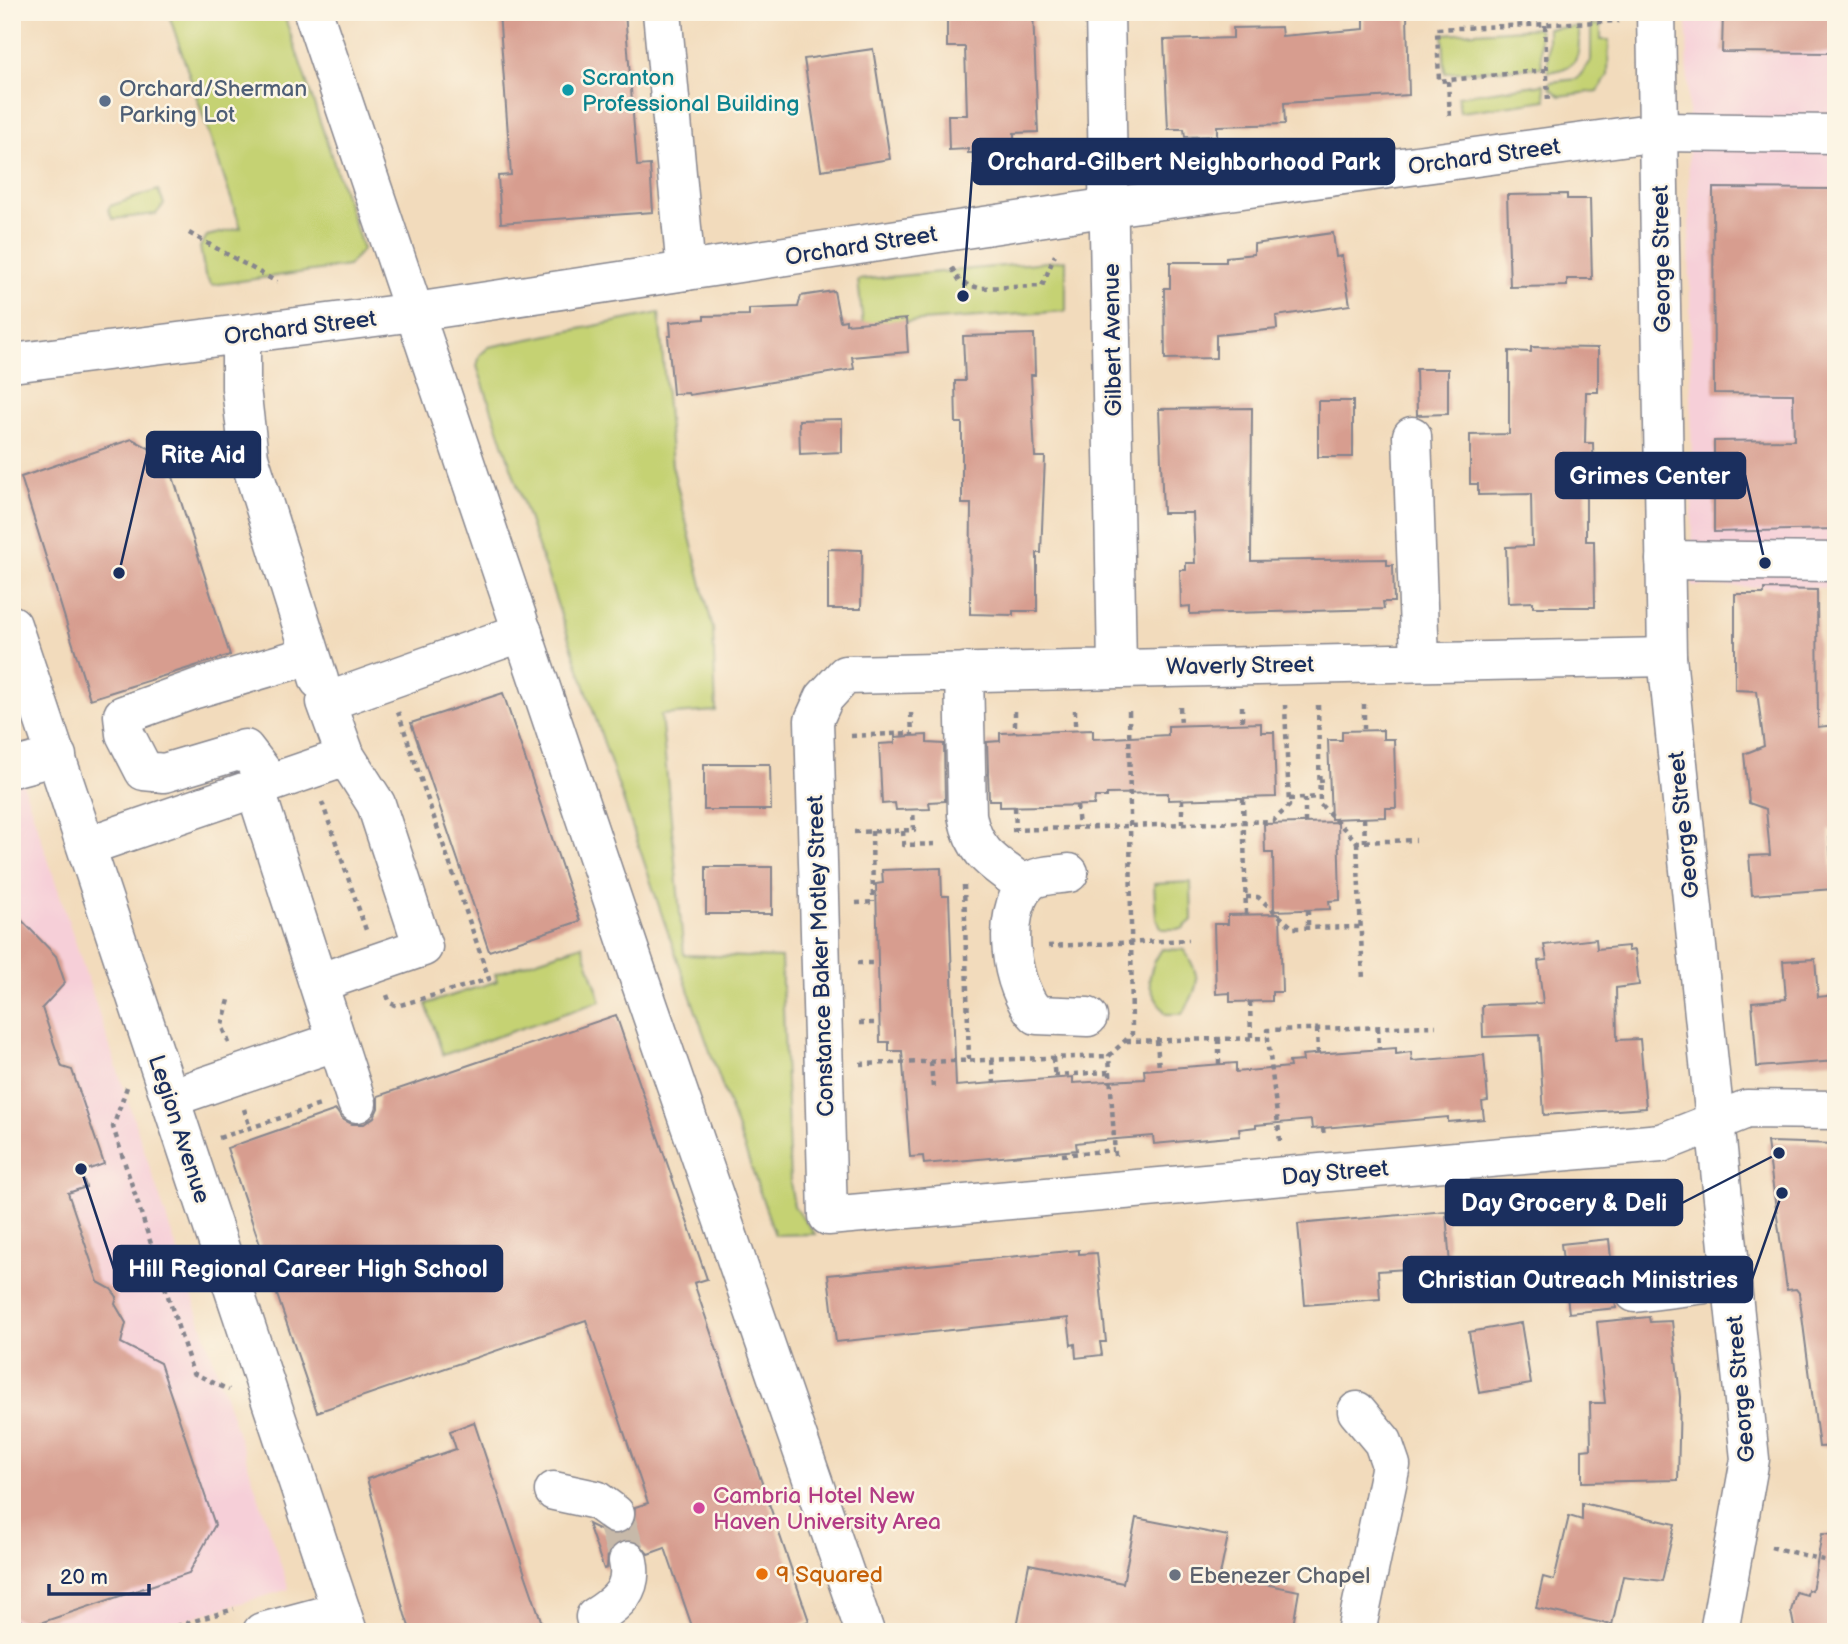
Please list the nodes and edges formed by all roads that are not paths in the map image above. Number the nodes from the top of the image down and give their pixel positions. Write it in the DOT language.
graph roads {
  1 [pos="313,12"];
  2 [pos="662,12"];
  3 [pos="1105,12"];
  4 [pos="1656,12"];
  5 [pos="1658,132"];
  6 [pos="1836,134"];
  7 [pos="1110,207"];
  8 [pos="686,271"];
  9 [pos="415,312"];
  10 [pos="241,334"];
  11 [pos="12,363"];
  12 [pos="1412,436"];
  13 [pos="1665,560"];
  14 [pos="1836,562"];
  15 [pos="12,625"];
  16 [pos="523,632"];
  17 [pos="311,655"];
  18 [pos="1667,657"];
  19 [pos="1420,661"];
  20 [pos="1117,668"];
  21 [pos="964,672"];
  22 [pos="824,698"];
  23 [pos="326,702"];
  24 [pos="57,756"];
  25 [pos="346,757"];
  26 [pos="12,768"];
  27 [pos="263,786"];
  28 [pos="87,846"];
  29 [pos="1069,873"];
  30 [pos="1026,886"];
  31 [pos="318,982"];
  32 [pos="1088,1017"];
  33 [pos="337,1041"];
  34 [pos="170,1098"];
  35 [pos="356,1099"];
  36 [pos="1836,1110"];
  37 [pos="1713,1124"];
  38 [pos="828,1216"];
  39 [pos="1730,1282"];
  40 [pos="1635,1293"];
  41 [pos="1357,1411"];
  42 [pos="554,1491"];
  43 [pos="615,1514"];
  44 [pos="628,1561"];
  45 [pos="595,1617"];
  46 [pos="253,1619"];
  47 [pos="344,1621"];
  48 [pos="865,1632"];
  49 [pos="1356,1632"];
  50 [pos="1719,1632"];
  1 -- 9 [label="main road"];
  2 -- 8 [label="main road"];
  3 -- 7 [label="main road, Gilbert Avenue"];
  4 -- 5 [label="main road, George Street"];
  5 -- 6 [label="main road, Orchard Street"];
  5 -- 7 [label="main road, Orchard Street"];
  5 -- 13 [label="main road, George Street"];
  7 -- 8 [label="main road, Orchard Street"];
  7 -- 20 [label="main road, Gilbert Avenue"];
  8 -- 9 [label="main road, Orchard Street"];
  9 -- 10 [label="main road, Orchard Street"];
  9 -- 16 [label="main road"];
  10 -- 11 [label="main road, Orchard Street"];
  10 -- 17 [label="main road"];
  12 -- 19 [label="main road"];
  13 -- 14 [label="main road"];
  13 -- 18 [label="main road, George Street"];
  15 -- 24 [label="main road, Legion Avenue"];
  16 -- 23 [label="main road"];
  16 -- 48 [label="main road"];
  17 -- 23 [label="main road"];
  17 -- 27 [label="main road"];
  18 -- 19 [label="main road, Waverly Street"];
  18 -- 37 [label="main road, George Street"];
  19 -- 20 [label="main road, Waverly Street"];
  20 -- 21 [label="main road, Waverly Street"];
  21 -- 22 [label="main road, Waverly Street"];
  21 -- 30 [label="main road"];
  22 -- 38 [label="main road, Constance Baker Motley Street"];
  23 -- 25 [label="main road"];
  24 -- 26 [label="main road"];
  24 -- 28 [label="main road, Legion Avenue"];
  25 -- 27 [label="main road"];
  25 -- 31 [label="main road"];
  27 -- 28 [label="main road"];
  27 -- 31 [label="main road"];
  28 -- 34 [label="main road, Legion Avenue"];
  29 -- 30 [label="main road"];
  30 -- 32 [label="main road"];
  31 -- 33 [label="main road"];
  33 -- 34 [label="main road"];
  33 -- 35 [label="main road"];
  34 -- 47 [label="main road, Legion Avenue"];
  36 -- 37 [label="main road, Day Street"];
  37 -- 38 [label="main road, Day Street"];
  37 -- 39 [label="main road, George Street"];
  39 -- 40 [label="main road"];
  39 -- 50 [label="main road, George Street"];
  41 -- 49 [label="main road"];
  42 -- 43 [label="main road"];
  44 -- 45 [label="main road"];
  46 -- 47 [label="main road"];
}
